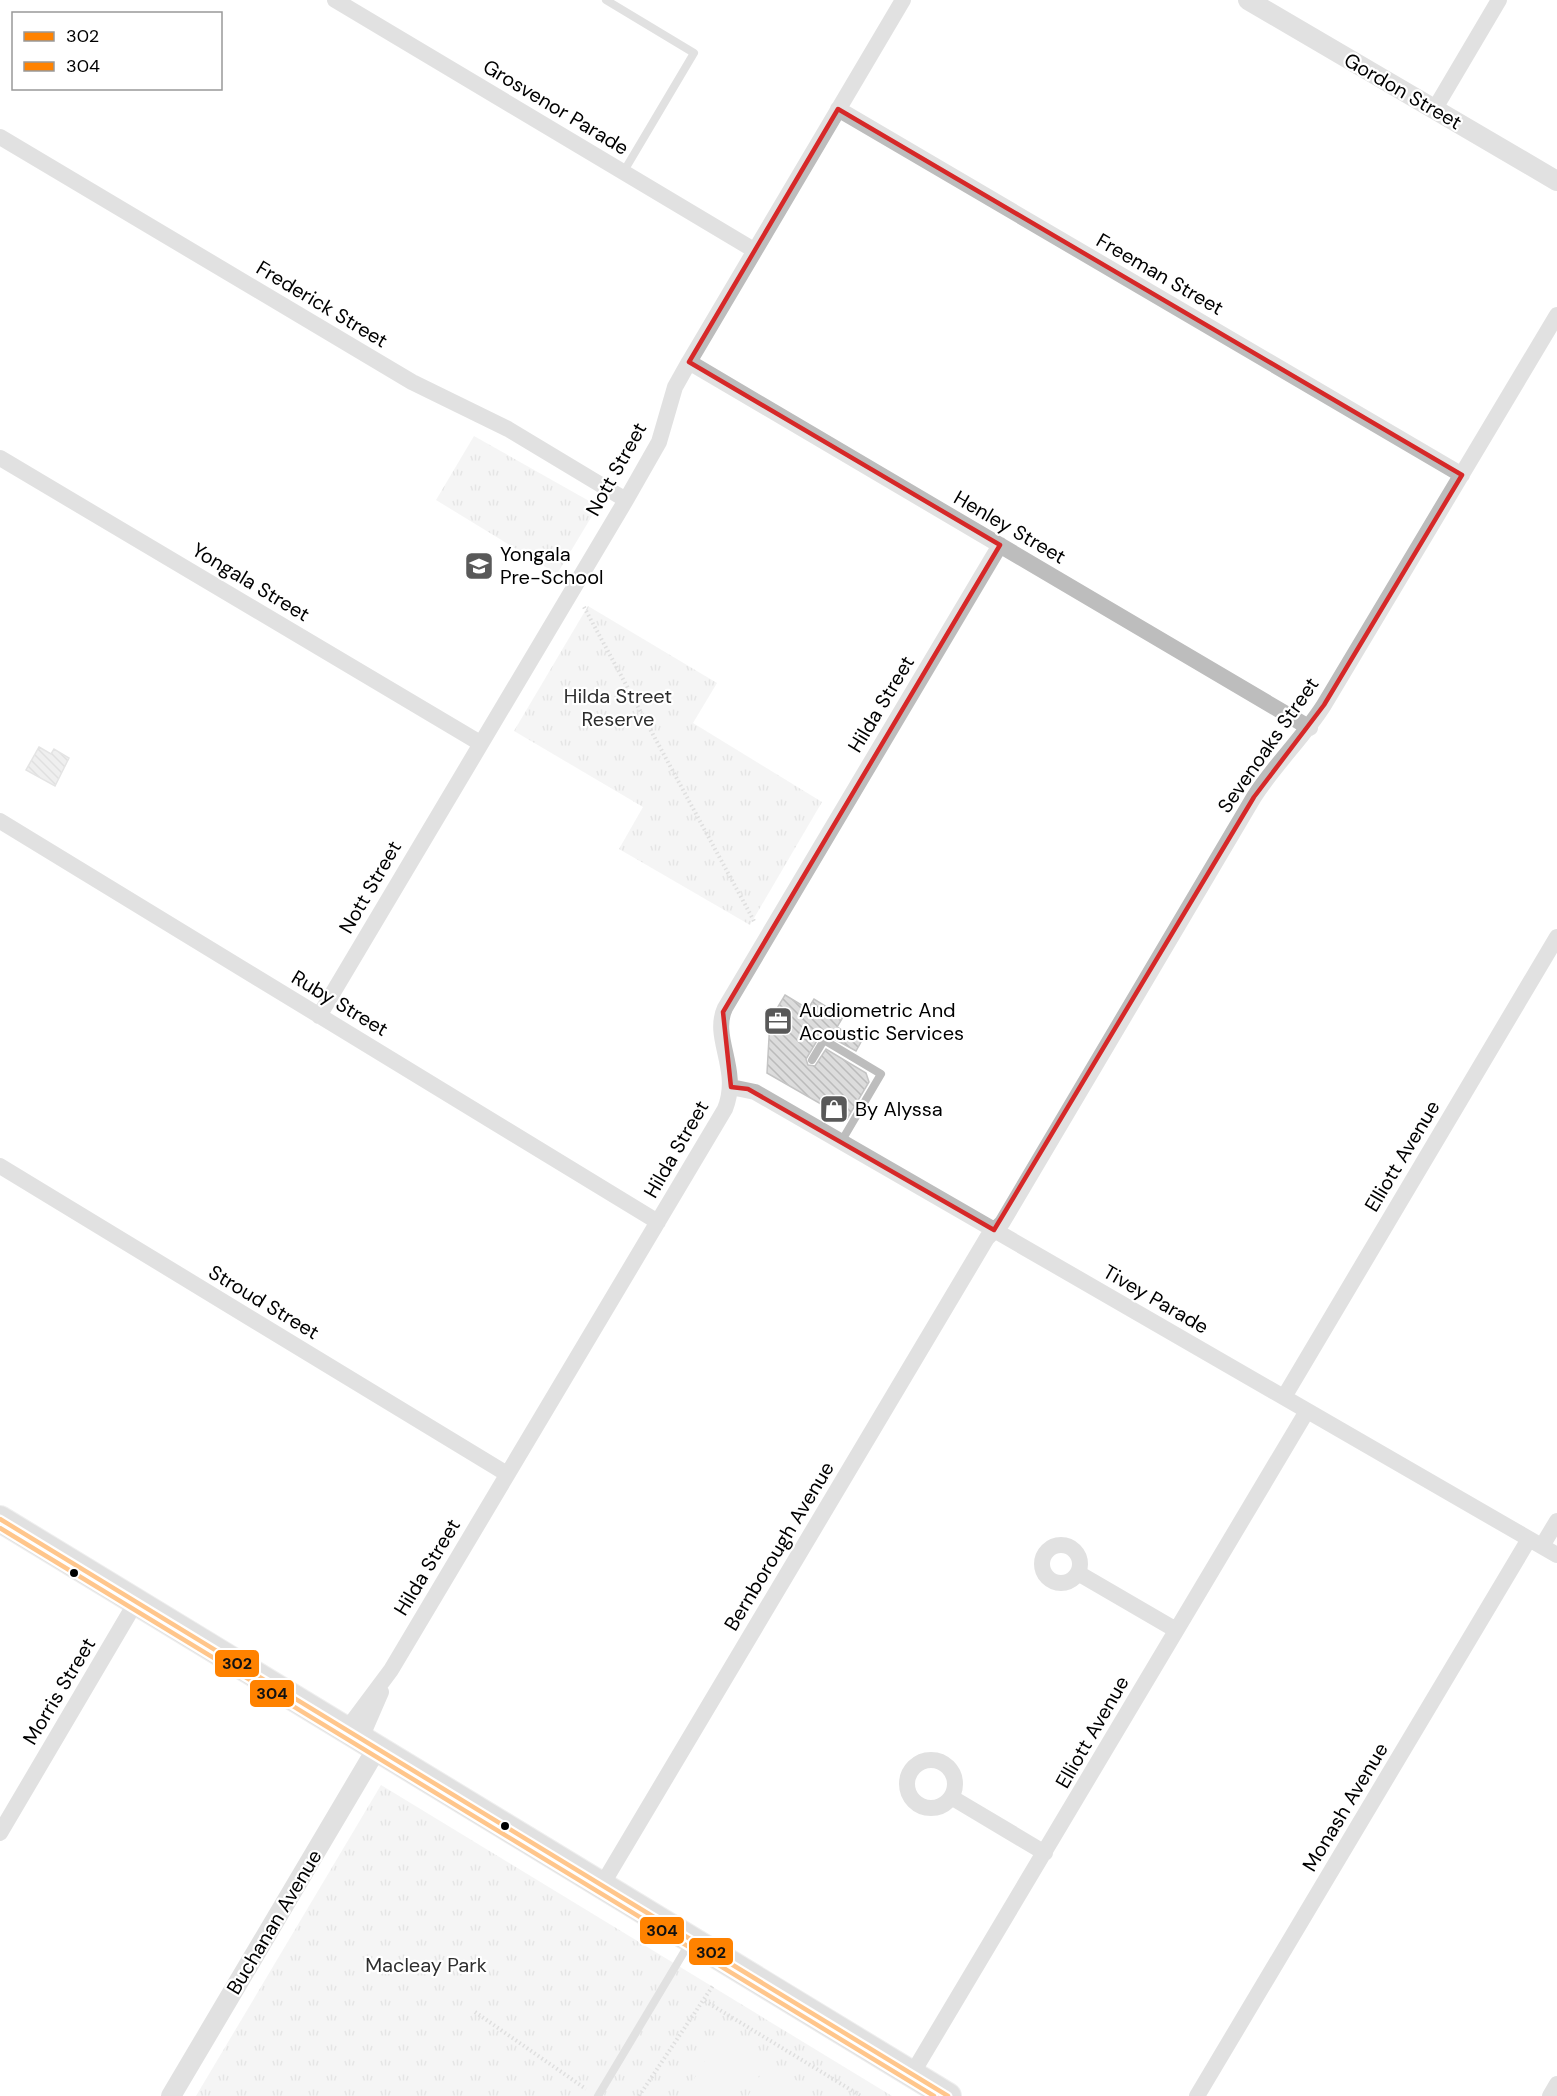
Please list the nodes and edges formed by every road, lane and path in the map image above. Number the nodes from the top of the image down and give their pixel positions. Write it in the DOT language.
graph roads {
  1 [pos="335,0"];
  2 [pos="606,0"];
  3 [pos="903,0"];
  4 [pos="1248,0"];
  5 [pos="1499,0"];
  6 [pos="838,109"];
  7 [pos="1434,110"];
  8 [pos="0,137"];
  9 [pos="624,171"];
  10 [pos="1557,181"];
  11 [pos="754,250"];
  12 [pos="1557,315"];
  13 [pos="689,362"];
  14 [pos="0,458"];
  15 [pos="1462,475"];
  16 [pos="626,500"];
  17 [pos="1000,545"];
  18 [pos="584,607"];
  19 [pos="1310,728"];
  20 [pos="480,743"];
  21 [pos="0,821"];
  22 [pos="754,921"];
  23 [pos="1556,942"];
  24 [pos="320,1016"];
  25 [pos="812,1060"];
  26 [pos="731,1087"];
  27 [pos="841,1142"];
  28 [pos="0,1166"];
  29 [pos="658,1222"];
  30 [pos="994,1230"];
  31 [pos="1284,1397"];
  32 [pos="1307,1411"];
  33 [pos="507,1474"];
  34 [pos="0,1519"];
  35 [pos="1557,1521"];
  36 [pos="1536,1543"];
  37 [pos="1557,1555"];
  38 [pos="1078,1573"];
  39 [pos="136,1602"];
  40 [pos="1176,1630"];
  41 [pos="361,1739"];
  42 [pos="951,1797"];
  43 [pos="0,1833"];
  44 [pos="1045,1853"];
  45 [pos="602,1885"];
  46 [pos="692,1939"];
  47 [pos="714,1984"];
  48 [pos="705,2001"];
  49 [pos="475,2012"];
  50 [pos="912,2074"];
  51 [pos="1557,2084"];
  52 [pos="588,2090"];
  53 [pos="171,2096"];
  54 [pos="598,2096"];
  55 [pos="639,2096"];
  56 [pos="861,2096"];
  57 [pos="948,2096"];
  58 [pos="1197,2096"];
  59 [pos="1550,2096"];
  1 -- 9 [label="street, Grosvenor Parade"];
  2 -- 9 [label="lane"];
  3 -- 6 [label="street, Nott Street"];
  4 -- 7 [label="street, Gordon Street"];
  5 -- 7 [label="street"];
  6 -- 11 [label="street, Nott Street"];
  6 -- 15 [label="street, Freeman Street"];
  7 -- 10 [label="street, Gordon Street"];
  8 -- 16 [label="street, Frederick Street"];
  9 -- 11 [label="street, Grosvenor Parade"];
  11 -- 13 [label="street, Nott Street"];
  12 -- 15 [label="street, Sevenoaks Street"];
  13 -- 16 [label="street, Nott Street"];
  13 -- 17 [label="street, Henley Street"];
  14 -- 20 [label="street, Yongala Street"];
  15 -- 19 [label="street, Sevenoaks Street"];
  16 -- 20 [label="street, Nott Street"];
  17 -- 19 [label="street, Henley Street"];
  17 -- 26 [label="street, Hilda Street"];
  18 -- 22 [label="path"];
  19 -- 30 [label="street, Sevenoaks Street"];
  20 -- 24 [label="street, Nott Street"];
  21 -- 24 [label="street, Ruby Street"];
  23 -- 31 [label="street, Elliott Avenue"];
  24 -- 29 [label="street, Ruby Street"];
  25 -- 27 [label="lane"];
  26 -- 27 [label="street, Tivey Parade"];
  26 -- 29 [label="street, Hilda Street"];
  27 -- 30 [label="street, Tivey Parade"];
  28 -- 33 [label="street, Stroud Street"];
  29 -- 33 [label="street, Hilda Street"];
  30 -- 31 [label="street, Tivey Parade"];
  30 -- 45 [label="street, Bernborough Avenue"];
  31 -- 32 [label="street, Tivey Parade"];
  32 -- 36 [label="street, Tivey Parade"];
  32 -- 40 [label="street, Elliott Avenue"];
  33 -- 41 [label="street, Hilda Street"];
  34 -- 39 [label="main road"];
  35 -- 36 [label="street, Monash Avenue"];
  36 -- 37 [label="street, Tivey Parade"];
  36 -- 58 [label="street, Monash Avenue"];
  38 -- 40 [label="street"];
  39 -- 41 [label="main road"];
  39 -- 43 [label="street, Morris Street"];
  40 -- 44 [label="street, Elliott Avenue"];
  41 -- 45 [label="main road"];
  41 -- 53 [label="street, Buchanan Avenue"];
  42 -- 44 [label="street"];
  44 -- 50 [label="street, Elliott Avenue"];
  45 -- 46 [label="main road"];
  46 -- 50 [label="main road"];
  46 -- 54 [label="lane"];
  47 -- 48 [label="path"];
  48 -- 55 [label="path"];
  48 -- 56 [label="path"];
  49 -- 52 [label="path"];
  50 -- 57 [label="main road"];
  51 -- 59 [label="street"];
}
